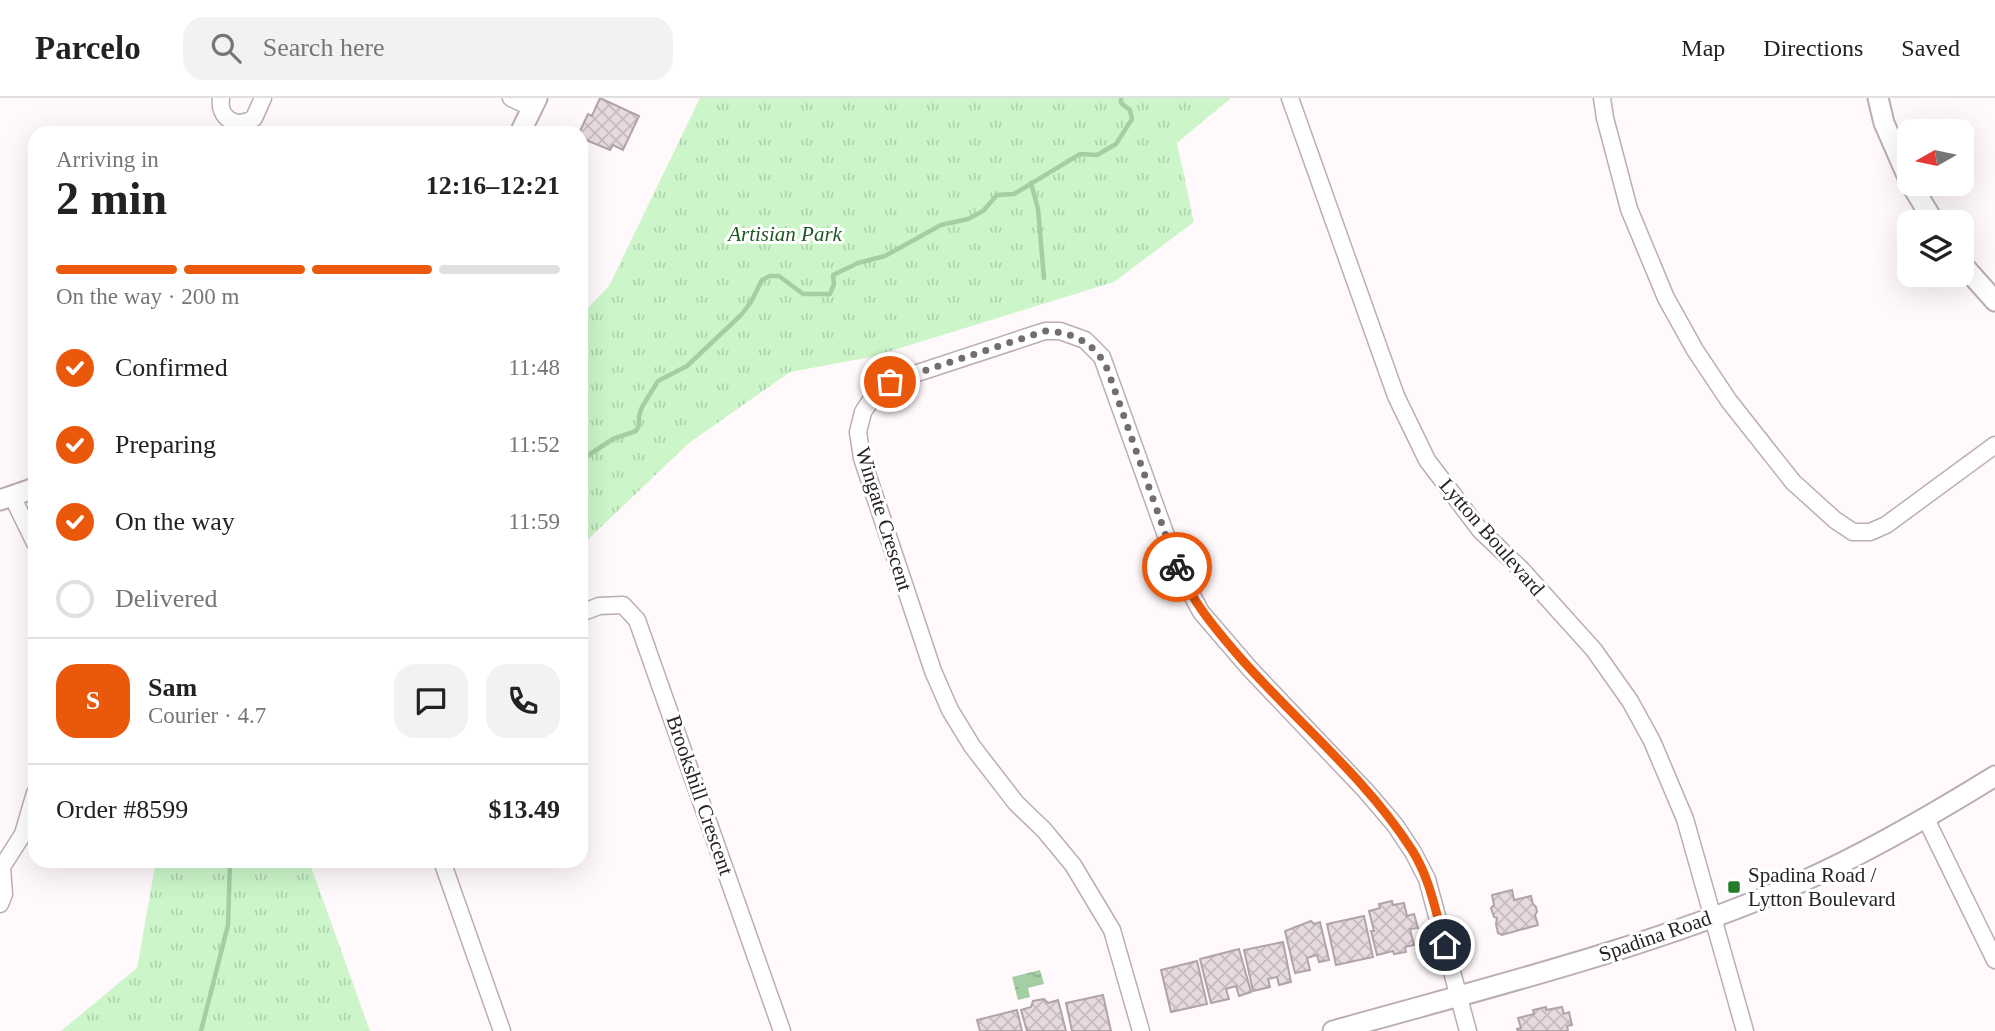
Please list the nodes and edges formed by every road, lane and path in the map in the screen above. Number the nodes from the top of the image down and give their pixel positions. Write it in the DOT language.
graph roads {
  1 [pos="221,98"];
  2 [pos="263,98"];
  3 [pos="511,98"];
  4 [pos="1290,98"];
  5 [pos="1602,98"];
  6 [pos="1878,98"];
  7 [pos="534,103"];
  8 [pos="523,126"];
  9 [pos="1897,152"];
  10 [pos="1974,277"];
  11 [pos="1995,301"];
  12 [pos="1995,445"];
  13 [pos="28,490"];
  14 [pos="6,498"];
  15 [pos="28,532"];
  16 [pos="588,610"];
  17 [pos="1995,776"];
  18 [pos="28,817"];
  19 [pos="1925,817"];
  20 [pos="1,867"];
  21 [pos="444,868"];
  22 [pos="0,904"];
  23 [pos="1713,917"];
  24 [pos="1995,960"];
  25 [pos="1458,996"];
  26 [pos="502,1031"];
  27 [pos="782,1031"];
  28 [pos="1141,1031"];
  29 [pos="1333,1031"];
  30 [pos="1468,1031"];
  31 [pos="1745,1031"];
  1 -- 2 [label="street"];
  3 -- 7 [label="street"];
  4 -- 23 [label="street, Lytton Boulevard"];
  5 -- 12 [label="street"];
  6 -- 9 [label="street"];
  7 -- 8 [label="street"];
  10 -- 11 [label="street"];
  13 -- 14 [label="street"];
  14 -- 15 [label="street"];
  16 -- 27 [label="street, Brookshill Crescent"];
  17 -- 19 [label="street, Spadina Road"];
  18 -- 20 [label="street"];
  19 -- 23 [label="street, Spadina Road"];
  19 -- 24 [label="street"];
  20 -- 22 [label="street"];
  21 -- 26 [label="street"];
  23 -- 25 [label="street, Spadina Road"];
  23 -- 31 [label="street, Lytton Boulevard"];
  25 -- 28 [label="street, Wingate Crescent"];
  25 -- 29 [label="street, Spadina Road"];
  25 -- 30 [label="street, Wingate Crescent"];
}
